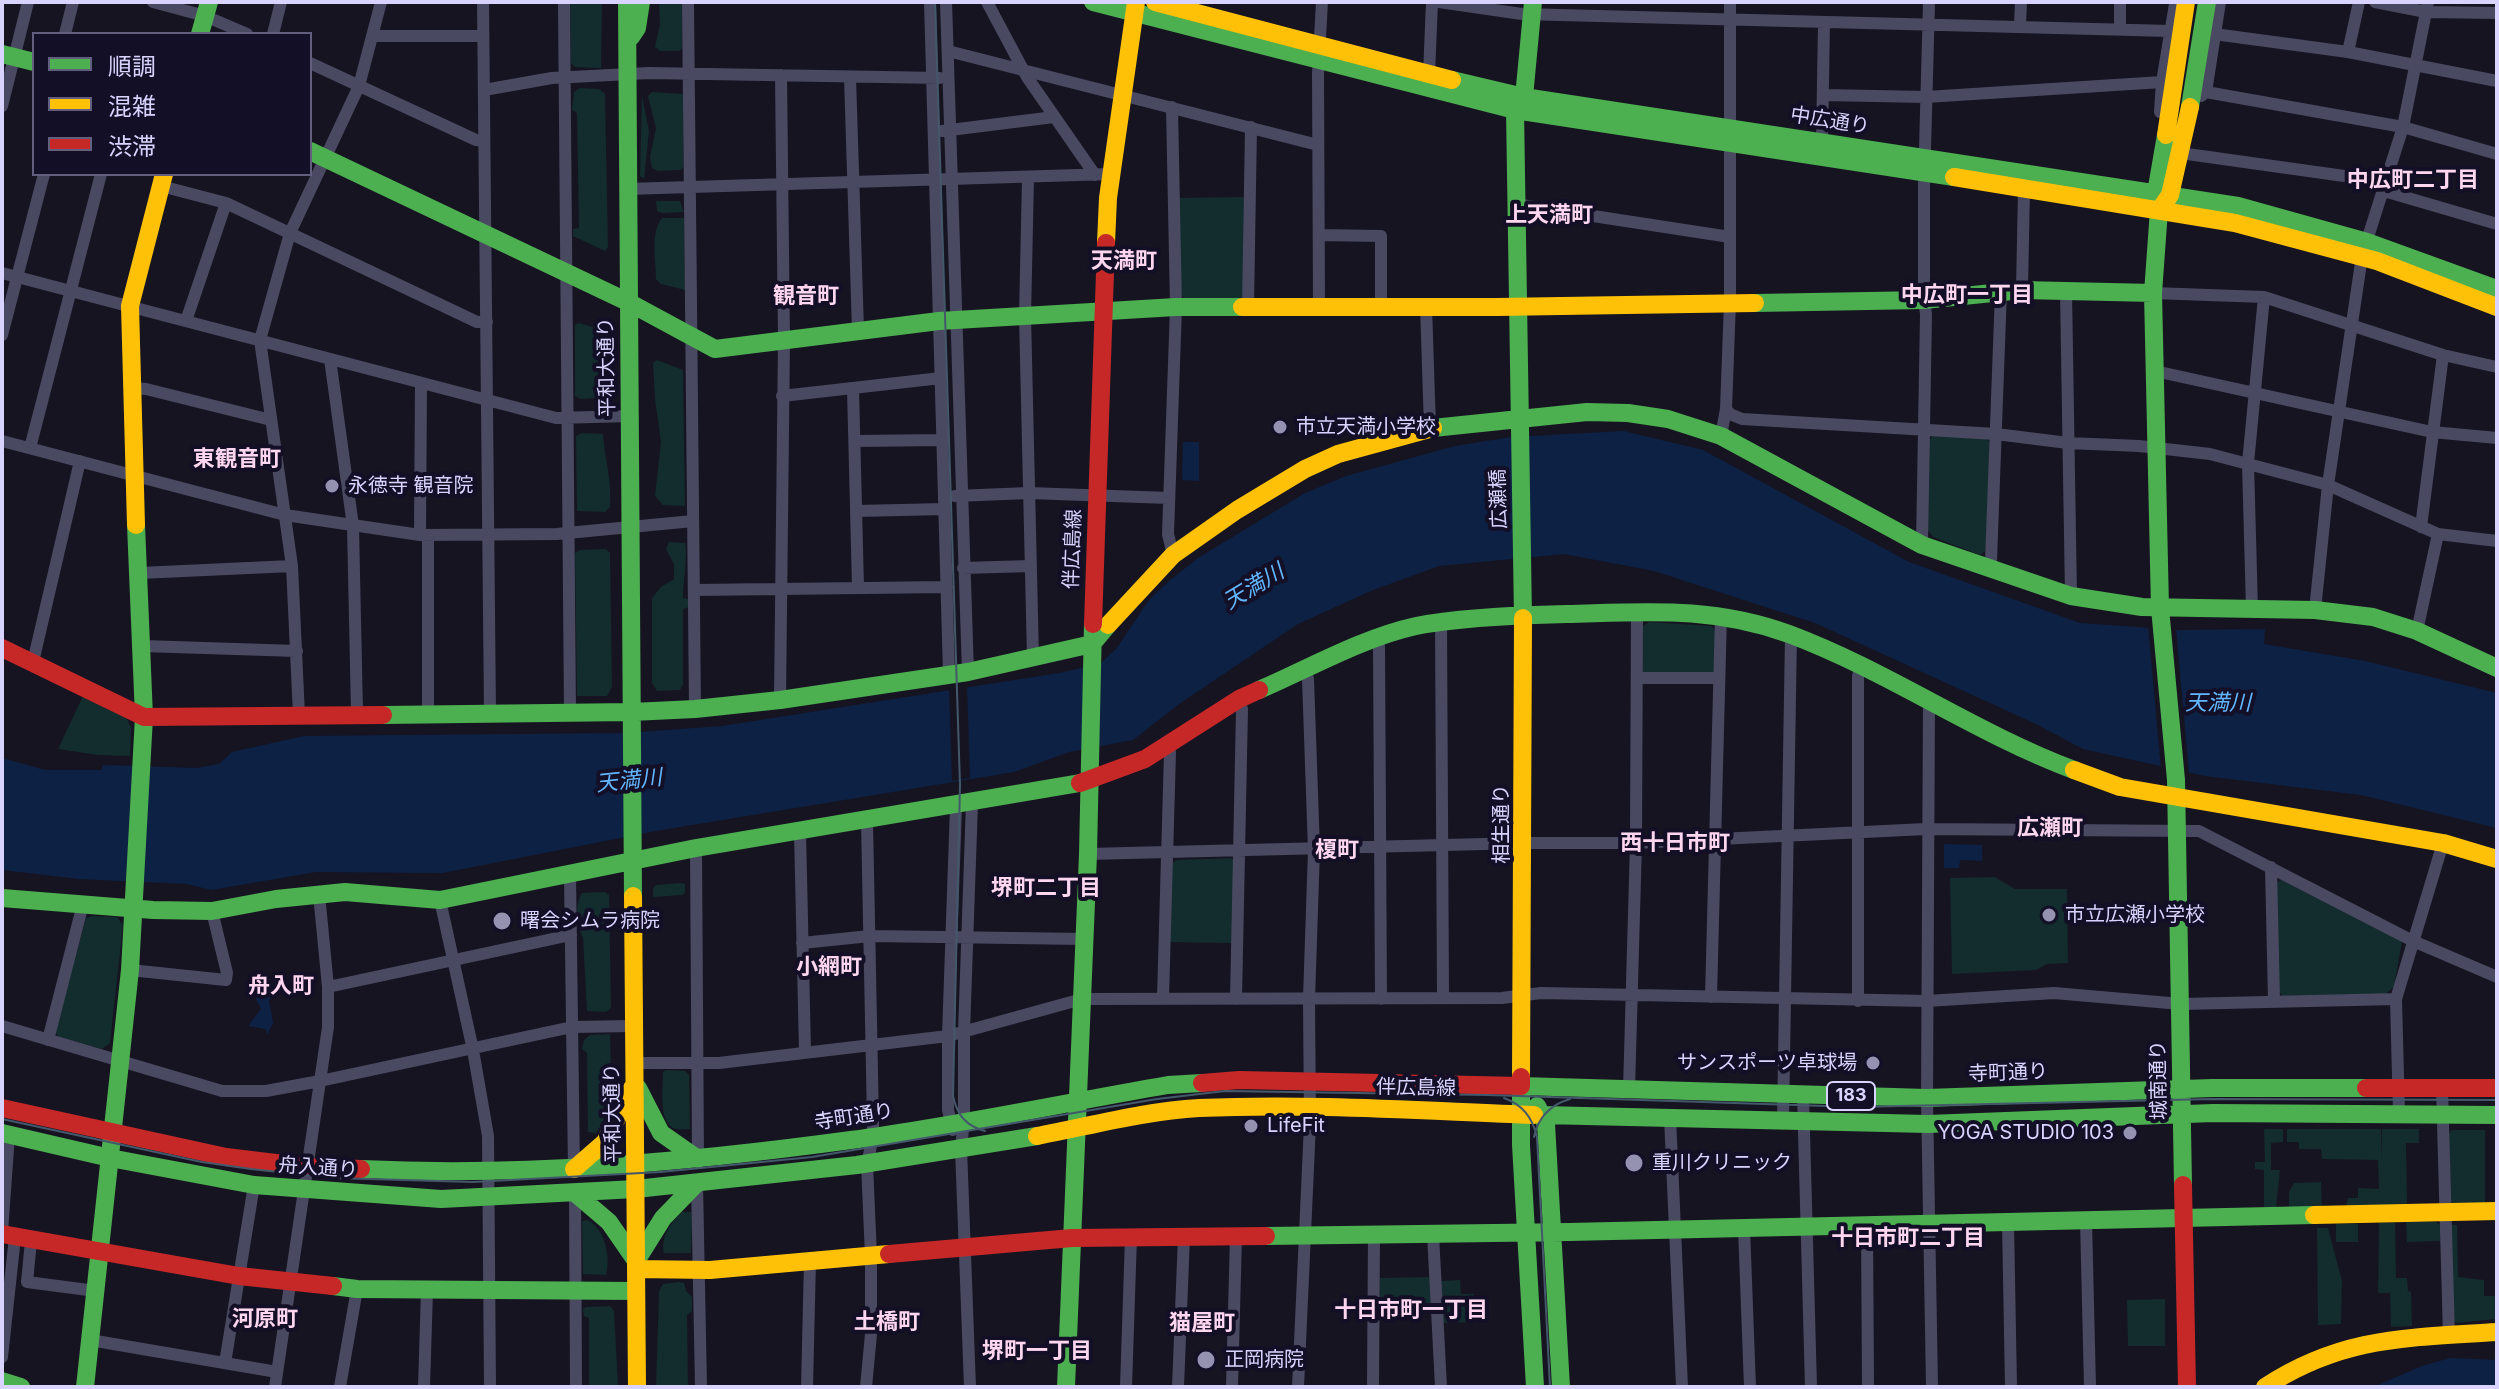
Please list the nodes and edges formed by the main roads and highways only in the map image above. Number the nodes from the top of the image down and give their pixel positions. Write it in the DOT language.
graph roads {
  1 [pos="1093,2"];
  2 [pos="1155,2"];
  3 [pos="2186,2"];
  4 [pos="2207,2"];
  5 [pos="629,5"];
  6 [pos="1135,7"];
  7 [pos="1532,8"];
  8 [pos="1319,52"];
  9 [pos="8,56"];
  10 [pos="32,62"];
  11 [pos="1519,103"];
  12 [pos="1729,135"];
  13 [pos="317,155"];
  14 [pos="1924,165"];
  15 [pos="162,180"];
  16 [pos="2162,199"];
  17 [pos="2364,249"];
  18 [pos="2497,289"];
  19 [pos="2153,293"];
  20 [pos="628,302"];
  21 [pos="1519,306"];
  22 [pos="2497,307"];
  23 [pos="1103,311"];
  24 [pos="1520,426"];
  25 [pos="1523,561"];
  26 [pos="1523,615"];
  27 [pos="2161,617"];
  28 [pos="1092,644"];
  29 [pos="2,648"];
  30 [pos="2497,668"];
  31 [pos="144,717"];
  32 [pos="632,722"];
  33 [pos="1090,780"];
  34 [pos="2175,797"];
  35 [pos="2497,859"];
  36 [pos="634,861"];
  37 [pos="2,898"];
  38 [pos="134,909"];
  39 [pos="635,1082"];
  40 [pos="1521,1086"];
  41 [pos="2497,1088"];
  42 [pos="2181,1089"];
  43 [pos="1077,1100"];
  44 [pos="2,1108"];
  45 [pos="1520,1114"];
  46 [pos="2182,1114"];
  47 [pos="1543,1115"];
  48 [pos="2497,1115"];
  49 [pos="1076,1128"];
  50 [pos="114,1133"];
  51 [pos="5,1134"];
  52 [pos="110,1158"];
  53 [pos="698,1159"];
  54 [pos="636,1165"];
  55 [pos="574,1169"];
  56 [pos="697,1183"];
  57 [pos="636,1189"];
  58 [pos="575,1193"];
  59 [pos="2497,1211"];
  60 [pos="2183,1218"];
  61 [pos="1526,1232"];
  62 [pos="1552,1232"];
  63 [pos="13,1236"];
  64 [pos="1072,1238"];
  65 [pos="101,1252"];
  66 [pos="636,1265"];
  67 [pos="636,1291"];
  68 [pos="2497,1332"];
  69 [pos="2,1381"];
  70 [pos="21,1387"];
  71 [pos="85,1387"];
  72 [pos="637,1387"];
  73 [pos="1066,1387"];
  74 [pos="1535,1387"];
  75 [pos="1561,1387"];
  76 [pos="2187,1387"];
  77 [pos="2265,1387"];
  1 -- 6 [label="main road"];
  2 -- 8 [label="main road, 中広通り"];
  3 -- 16 [label="main road"];
  4 -- 16 [label="main road"];
  5 -- 20 [label="main road, 平和大通り"];
  6 -- 8 [label="main road"];
  6 -- 23 [label="main road, 伴広島線"];
  7 -- 11 [label="main road, 広瀬橋"];
  8 -- 11 [label="main road"];
  8 -- 11 [label="main road, 中広通り"];
  9 -- 10 [label="main road"];
  11 -- 12 [label="main road, 中広通り"];
  11 -- 21 [label="main road, 広瀬橋"];
  12 -- 14 [label="main road, 中広通り"];
  12 -- 14 [label="main road"];
  13 -- 20 [label="main road"];
  14 -- 16 [label="main road, 中広通り"];
  14 -- 16 [label="main road"];
  15 -- 31 [label="main road"];
  16 -- 17 [label="main road"];
  16 -- 19 [label="main road, 城南通り"];
  17 -- 18 [label="main road"];
  17 -- 22 [label="main road"];
  19 -- 21 [label="main road"];
  19 -- 27 [label="main road, 城南通り"];
  20 -- 23 [label="main road"];
  20 -- 32 [label="main road, 平和大通り"];
  21 -- 23 [label="main road"];
  21 -- 24 [label="main road, 広瀬橋"];
  23 -- 28 [label="main road, 伴広島線"];
  24 -- 25 [label="main road, 広瀬橋"];
  24 -- 27 [label="main road"];
  24 -- 28 [label="main road"];
  25 -- 26 [label="main road, 相生通り"];
  26 -- 33 [label="main road"];
  26 -- 34 [label="main road"];
  26 -- 40 [label="main road, 相生通り"];
  27 -- 30 [label="main road"];
  27 -- 34 [label="main road, 城南通り"];
  28 -- 32 [label="main road"];
  28 -- 33 [label="main road, 伴広島線"];
  29 -- 31 [label="main road"];
  31 -- 32 [label="main road"];
  31 -- 38 [label="main road"];
  32 -- 36 [label="main road, 平和大通り"];
  33 -- 36 [label="main road"];
  33 -- 43 [label="main road, 伴広島線"];
  34 -- 35 [label="main road"];
  34 -- 42 [label="main road, 城南通り"];
  36 -- 38 [label="main road"];
  36 -- 39 [label="main road, 平和大通り"];
  37 -- 38 [label="main road"];
  38 -- 50 [label="main road"];
  39 -- 53 [label="main road"];
  39 -- 54 [label="main road, 平和大通り"];
  39 -- 55 [label="main road"];
  40 -- 42 [label="main road, 寺町通り / 183"];
  40 -- 43 [label="main road, 伴広島線"];
  40 -- 45 [label="main road, 相生通り"];
  40 -- 47 [label="main road"];
  41 -- 42 [label="main road, 寺町通り / 183"];
  42 -- 46 [label="main road, 城南通り"];
  43 -- 49 [label="main road, 伴広島線"];
  43 -- 53 [label="main road, 寺町通り"];
  44 -- 50 [label="main road, 舟入通り"];
  45 -- 47 [label="main road, 伴広島線"];
  45 -- 49 [label="main road, 伴広島線"];
  45 -- 61 [label="main road, 相生通り"];
  46 -- 47 [label="main road, 183"];
  46 -- 48 [label="main road, 183"];
  46 -- 60 [label="main road, 城南通り"];
  47 -- 62 [label="main road"];
  49 -- 56 [label="main road"];
  49 -- 64 [label="main road"];
  50 -- 52 [label="main road"];
  50 -- 55 [label="main road, 舟入通り"];
  51 -- 52 [label="main road, 舟入通り"];
  52 -- 58 [label="main road, 舟入通り"];
  52 -- 65 [label="main road"];
  53 -- 54 [label="main road, 寺町通り"];
  54 -- 55 [label="main road, 舟入通り"];
  54 -- 57 [label="main road, 平和大通り"];
  56 -- 57 [label="main road"];
  56 -- 66 [label="main road"];
  57 -- 58 [label="main road, 舟入通り"];
  57 -- 66 [label="main road, 平和大通り"];
  58 -- 66 [label="main road"];
  59 -- 60 [label="main road"];
  60 -- 62 [label="main road"];
  60 -- 76 [label="main road, 城南通り"];
  61 -- 62 [label="main road"];
  61 -- 64 [label="main road"];
  61 -- 74 [label="main road, 相生通り"];
  62 -- 75 [label="main road"];
  63 -- 65 [label="main road"];
  64 -- 66 [label="main road"];
  64 -- 73 [label="main road"];
  65 -- 67 [label="main road"];
  65 -- 71 [label="main road"];
  66 -- 67 [label="main road, 平和大通り"];
  67 -- 72 [label="main road, 平和大通り"];
  68 -- 77 [label="main road"];
  69 -- 70 [label="main road"];
}
